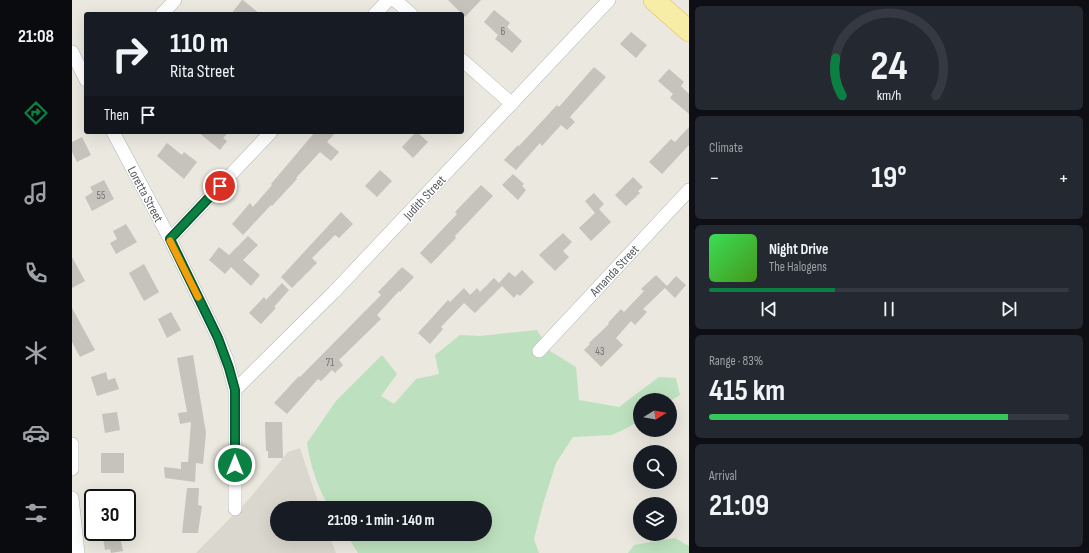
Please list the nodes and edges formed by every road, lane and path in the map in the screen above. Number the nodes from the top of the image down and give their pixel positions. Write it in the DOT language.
graph roads {
  1 [pos="175,0"];
  2 [pos="388,0"];
  3 [pos="395,0"];
  4 [pos="609,0"];
  5 [pos="654,0"];
  6 [pos="164,12"];
  7 [pos="377,12"];
  8 [pos="409,12"];
  9 [pos="689,31"];
  10 [pos="72,52"];
  11 [pos="464,62"];
  12 [pos="84,76"];
  13 [pos="512,104"];
  14 [pos="114,134"];
  15 [pos="269,134"];
  16 [pos="689,190"];
  17 [pos="170,239"];
  18 [pos="539,351"];
  19 [pos="235,390"];
  20 [pos="72,444"];
  21 [pos="72,469"];
  22 [pos="72,498"];
  23 [pos="235,509"];
  24 [pos="78,553"];
  1 -- 6 [label="street"];
  2 -- 7 [label="street"];
  3 -- 8 [label="street"];
  4 -- 13 [label="street, Judith Street"];
  5 -- 9 [label="main road"];
  10 -- 12 [label="street"];
  11 -- 13 [label="street"];
  13 -- 19 [label="street, Judith Street"];
  14 -- 17 [label="street, Loretta Street"];
  15 -- 17 [label="street"];
  16 -- 18 [label="street, Amanda Street"];
  17 -- 19 [label="street, Loretta Street"];
  19 -- 23 [label="street, Loretta Street"];
  20 -- 21 [label="street"];
  22 -- 24 [label="street"];
}
